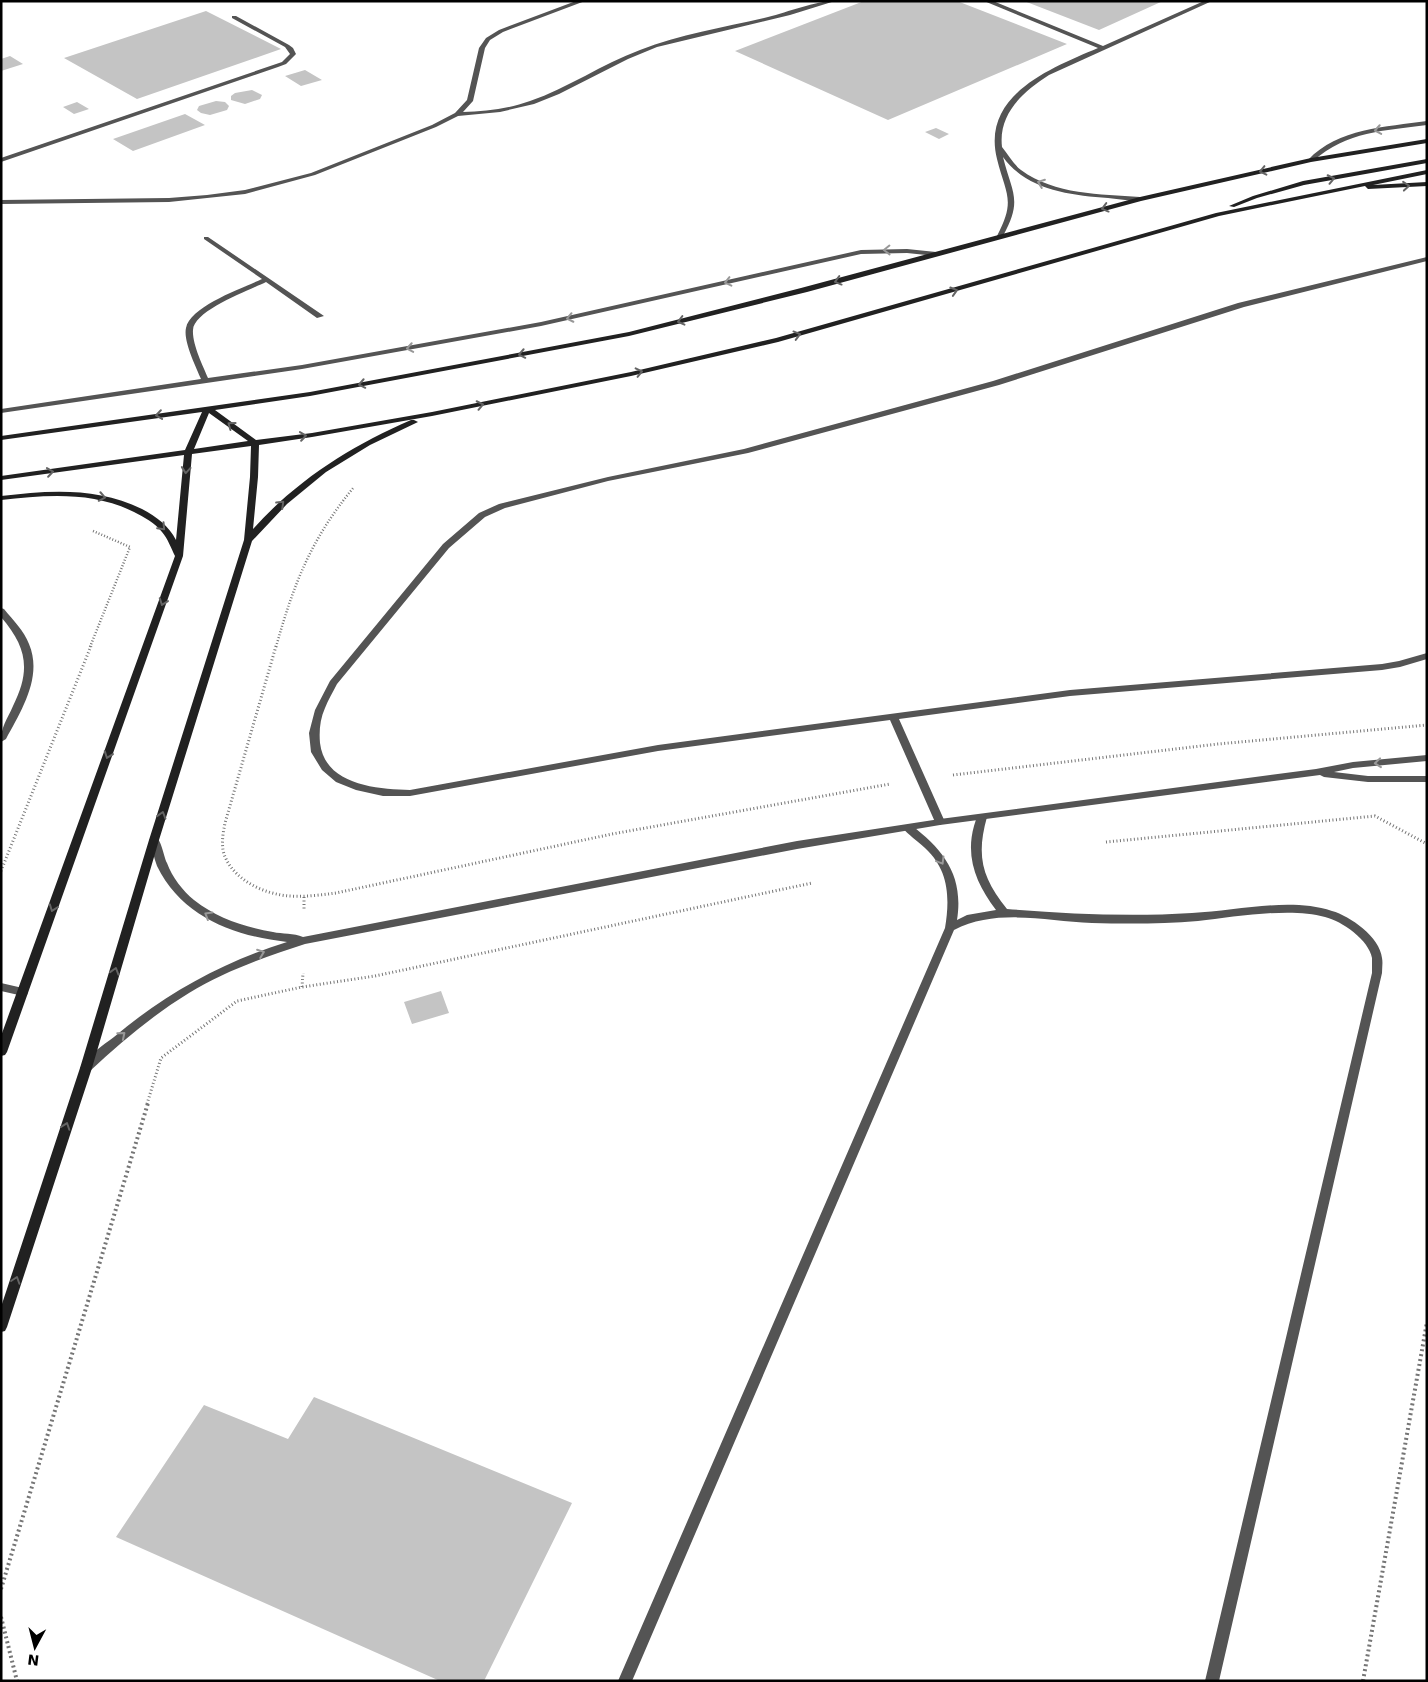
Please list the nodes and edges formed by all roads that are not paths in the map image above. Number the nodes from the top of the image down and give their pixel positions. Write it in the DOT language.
graph roads {
  1 [pos="582,1"];
  2 [pos="832,1"];
  3 [pos="987,1"];
  4 [pos="1209,1"];
  5 [pos="234,17"];
  6 [pos="1102,48"];
  7 [pos="457,114"];
  8 [pos="1427,124"];
  9 [pos="1427,141"];
  10 [pos="998,145"];
  11 [pos="1,160"];
  12 [pos="1311,160"];
  13 [pos="1427,161"];
  14 [pos="1427,172"];
  15 [pos="1427,184"];
  16 [pos="1350,186"];
  17 [pos="1140,199"];
  18 [pos="1,202"];
  19 [pos="1218,214"];
  20 [pos="1000,236"];
  21 [pos="206,238"];
  22 [pos="936,254"];
  23 [pos="1427,259"];
  24 [pos="266,280"];
  25 [pos="320,316"];
  26 [pos="206,382"];
  27 [pos="207,408"];
  28 [pos="1,411"];
  29 [pos="432,414"];
  30 [pos="1,438"];
  31 [pos="255,443"];
  32 [pos="188,453"];
  33 [pos="1,478"];
  34 [pos="1,498"];
  35 [pos="248,540"];
  36 [pos="179,556"];
  37 [pos="1,611"];
  38 [pos="1427,656"];
  39 [pos="894,716"];
  40 [pos="1,739"];
  41 [pos="1427,758"];
  42 [pos="1316,772"];
  43 [pos="1427,780"];
  44 [pos="982,817"];
  45 [pos="940,822"];
  46 [pos="907,828"];
  47 [pos="154,840"];
  48 [pos="1004,913"];
  49 [pos="950,928"];
  50 [pos="304,940"];
  51 [pos="1,986"];
  52 [pos="23,992"];
  53 [pos="1,1052"];
  54 [pos="86,1068"];
  55 [pos="1,1327"];
  56 [pos="625,1681"];
  57 [pos="1212,1681"];
  1 -- 7 [label="street"];
  2 -- 7 [label="street"];
  3 -- 6 [label="street"];
  4 -- 6 [label="street"];
  5 -- 11 [label="street"];
  6 -- 10 [label="street"];
  7 -- 18 [label="street"];
  8 -- 12 [label="street, one-way"];
  9 -- 12 [label="street"];
  17 -- 10 [label="street, one-way"];
  10 -- 20 [label="street"];
  12 -- 17 [label="street, one-way"];
  19 -- 13 [label="street, one-way"];
  14 -- 16 [label="street"];
  16 -- 15 [label="street, one-way"];
  16 -- 19 [label="street"];
  17 -- 20 [label="street, one-way"];
  29 -- 19 [label="street, one-way"];
  20 -- 22 [label="street"];
  21 -- 24 [label="street"];
  22 -- 26 [label="street, one-way"];
  22 -- 27 [label="street, one-way"];
  23 -- 39 [label="street"];
  24 -- 25 [label="street"];
  24 -- 26 [label="street"];
  26 -- 28 [label="street"];
  27 -- 30 [label="street, one-way"];
  31 -- 27 [label="street, one-way"];
  27 -- 32 [label="street"];
  31 -- 29 [label="street, one-way"];
  35 -- 29 [label="street, one-way"];
  31 -- 32 [label="street"];
  31 -- 35 [label="street"];
  33 -- 32 [label="street, one-way"];
  32 -- 36 [label="street, one-way"];
  34 -- 36 [label="street, one-way"];
  47 -- 35 [label="street, one-way"];
  36 -- 52 [label="street, one-way"];
  37 -- 40 [label="street"];
  38 -- 39 [label="street"];
  39 -- 45 [label="street"];
  41 -- 42 [label="street, one-way"];
  42 -- 43 [label="street"];
  42 -- 44 [label="street"];
  44 -- 45 [label="street"];
  44 -- 48 [label="street"];
  45 -- 46 [label="street"];
  46 -- 49 [label="street, one-way"];
  46 -- 50 [label="street"];
  50 -- 47 [label="street, one-way"];
  54 -- 47 [label="street, one-way"];
  48 -- 49 [label="street"];
  48 -- 57 [label="street"];
  49 -- 56 [label="street"];
  54 -- 50 [label="street, one-way"];
  51 -- 52 [label="street"];
  52 -- 53 [label="street"];
  55 -- 54 [label="street, one-way"];
}
